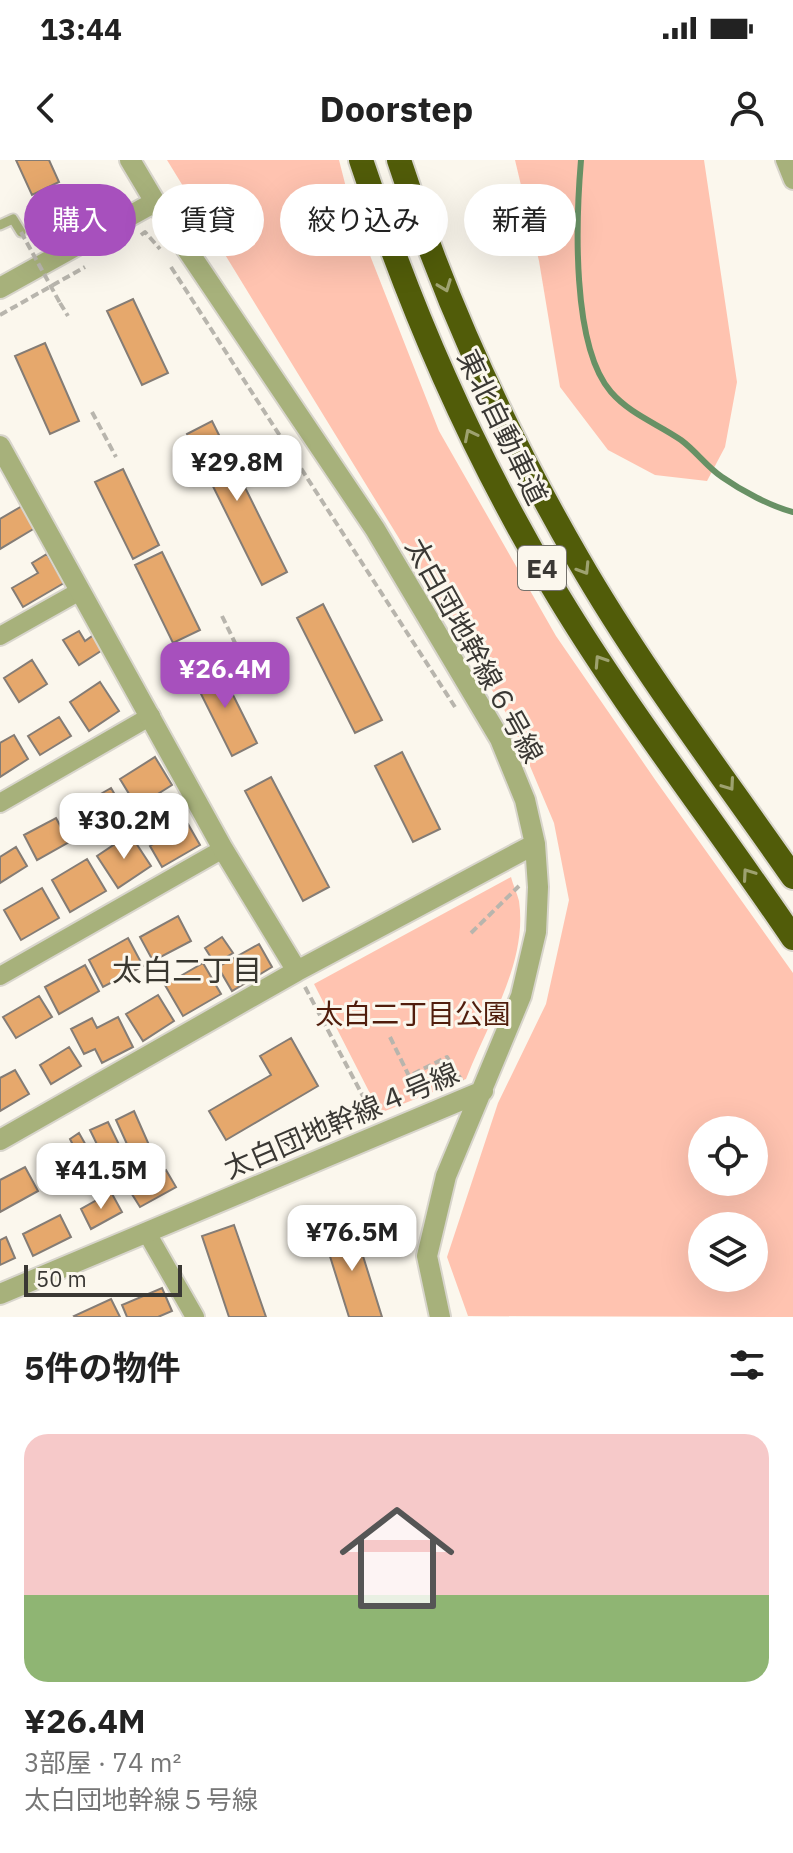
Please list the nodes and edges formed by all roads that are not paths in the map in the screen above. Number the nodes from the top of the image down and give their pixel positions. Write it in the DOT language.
graph roads {
  1 [pos="130,160"];
  2 [pos="361,160"];
  3 [pos="399,160"];
  4 [pos="785,160"];
  5 [pos="793,180"];
  6 [pos="152,197"];
  7 [pos="152,204"];
  8 [pos="0,225"];
  9 [pos="21,232"];
  10 [pos="191,256"];
  11 [pos="0,288"];
  12 [pos="0,446"];
  13 [pos="6,469"];
  14 [pos="80,591"];
  15 [pos="0,636"];
  16 [pos="151,716"];
  17 [pos="0,803"];
  18 [pos="223,849"];
  19 [pos="526,849"];
  20 [pos="793,877"];
  21 [pos="793,938"];
  22 [pos="297,971"];
  23 [pos="0,976"];
  24 [pos="474,1095"];
  25 [pos="0,1140"];
  26 [pos="147,1233"];
  27 [pos="0,1294"];
  28 [pos="195,1317"];
  29 [pos="440,1317"];
  1 -- 6 [label="street, 太白団地幹線６号線"];
  21 -- 2 [label="highway, 東北自動車道 / E4, one-way"];
  3 -- 20 [label="highway, 東北自動車道 / E4, one-way"];
  4 -- 5 [label="street"];
  7 -- 11 [label="street"];
  8 -- 9 [label="lane"];
  10 -- 19 [label="street, 太白団地幹線６号線"];
  12 -- 13 [label="street"];
  13 -- 14 [label="street"];
  14 -- 15 [label="street"];
  14 -- 16 [label="street"];
  16 -- 17 [label="street"];
  16 -- 18 [label="street"];
  18 -- 22 [label="street"];
  18 -- 23 [label="street"];
  19 -- 22 [label="street"];
  19 -- 24 [label="street, 太白団地幹線６号線"];
  22 -- 25 [label="street"];
  24 -- 26 [label="street, 太白団地幹線４号線"];
  24 -- 29 [label="street, 太白団地幹線６号線"];
  26 -- 27 [label="street, 太白団地幹線４号線"];
  26 -- 28 [label="street"];
}
